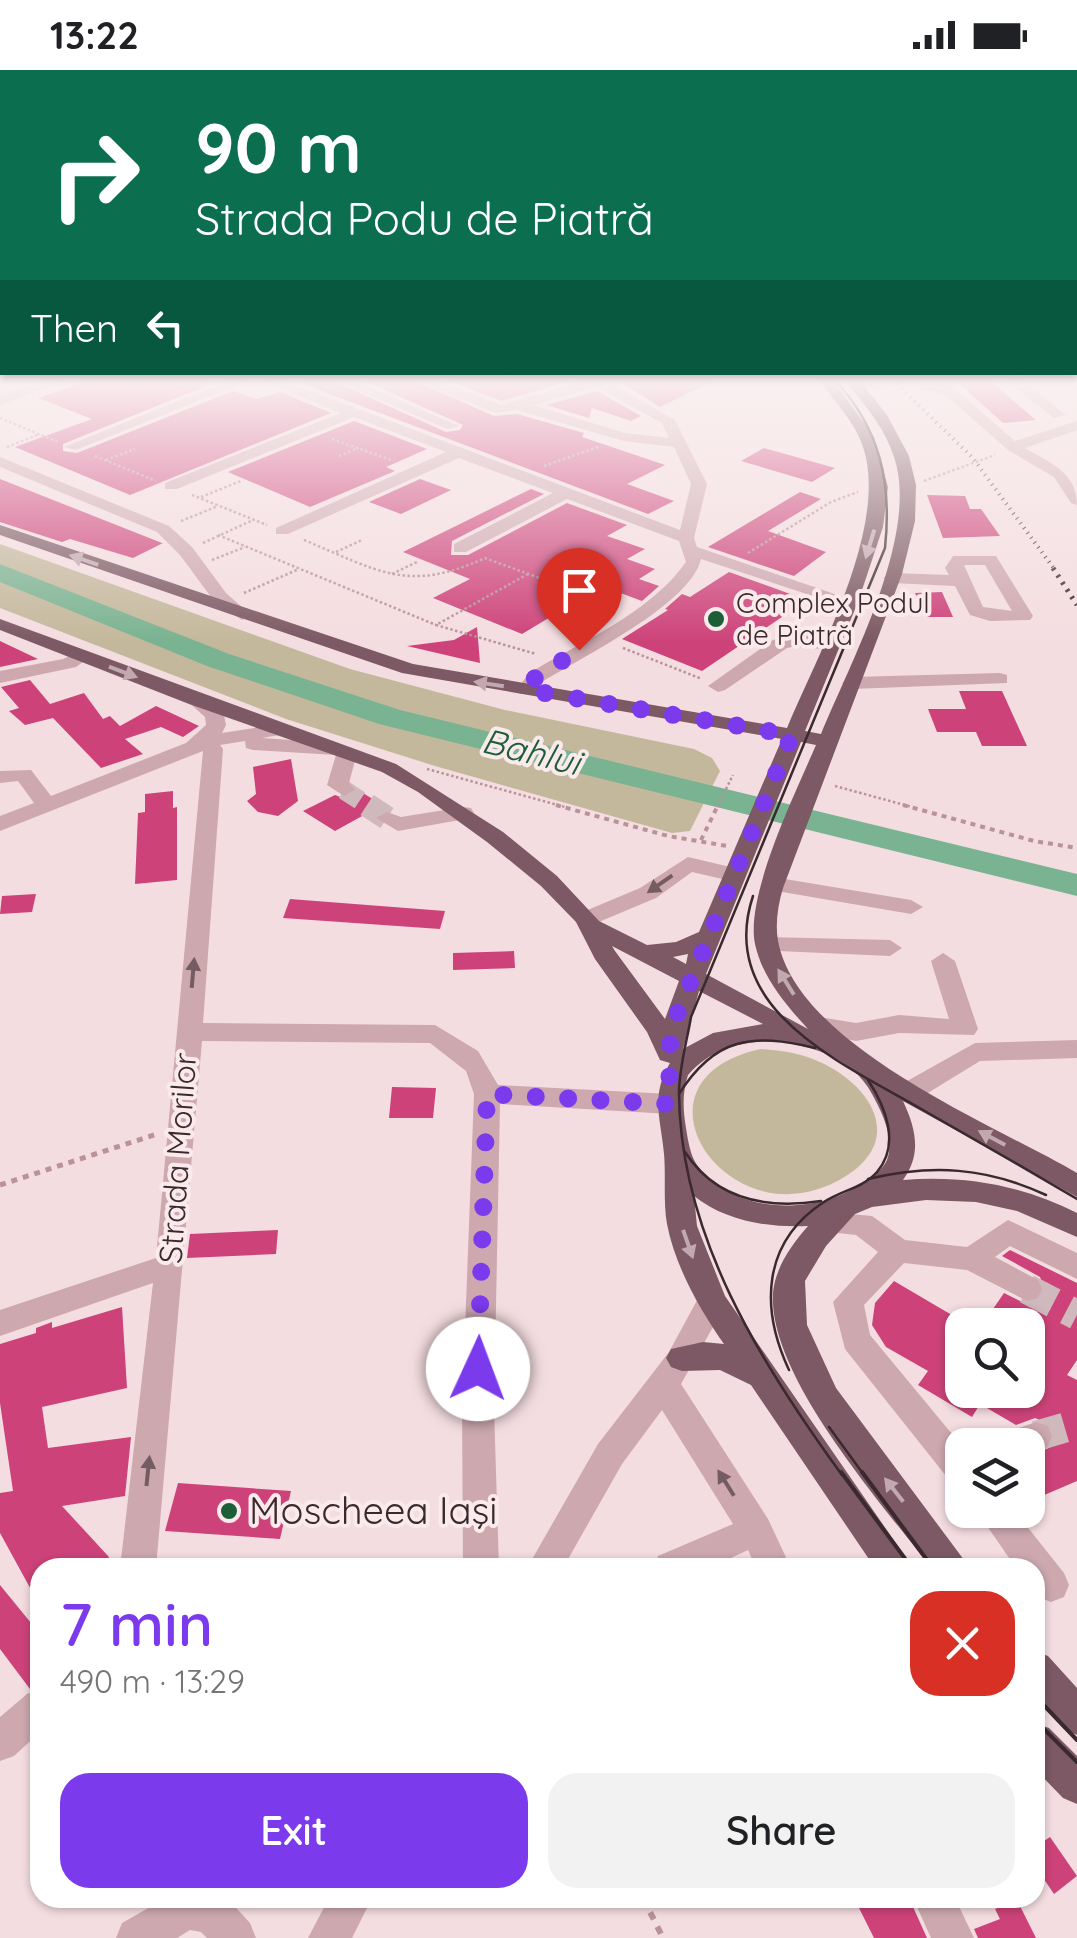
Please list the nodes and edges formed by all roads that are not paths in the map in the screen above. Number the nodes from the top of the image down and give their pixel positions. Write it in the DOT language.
graph roads {
  1 [pos="13,467"];
  2 [pos="217,467"];
  3 [pos="424,467"];
  4 [pos="495,467"];
  5 [pos="690,467"];
  6 [pos="875,467"];
  7 [pos="903,467"];
  8 [pos="1047,467"];
  9 [pos="1072,484"];
  10 [pos="171,486"];
  11 [pos="566,494"];
  12 [pos="1077,500"];
  13 [pos="0,530"];
  14 [pos="282,531"];
  15 [pos="689,544"];
  16 [pos="486,558"];
  17 [pos="892,578"];
  18 [pos="959,580"];
  19 [pos="848,602"];
  20 [pos="242,615"];
  21 [pos="0,624"];
  22 [pos="831,644"];
  23 [pos="82,656"];
  24 [pos="0,676"];
  25 [pos="1000,679"];
  26 [pos="852,682"];
  27 [pos="718,686"];
  28 [pos="527,690"];
  29 [pos="196,700"];
  30 [pos="279,730"];
  31 [pos="792,735"];
  32 [pos="828,741"];
  33 [pos="193,750"];
  34 [pos="342,751"];
  35 [pos="0,777"];
  36 [pos="344,790"];
  37 [pos="47,806"];
  38 [pos="463,813"];
  39 [pos="387,818"];
  40 [pos="0,824"];
  41 [pos="737,860"];
  42 [pos="777,875"];
  43 [pos="911,906"];
  44 [pos="588,922"];
  45 [pos="709,938"];
  46 [pos="767,945"];
  47 [pos="890,948"];
  48 [pos="640,953"];
  49 [pos="942,961"];
  50 [pos="692,976"];
  51 [pos="819,1026"];
  52 [pos="188,1032"];
  53 [pos="790,1034"];
  54 [pos="1077,1050"];
  55 [pos="669,1051"];
  56 [pos="860,1061"];
  57 [pos="909,1092"];
  58 [pos="487,1094"];
  59 [pos="670,1095"];
  60 [pos="676,1148"];
  61 [pos="1077,1186"];
  62 [pos="848,1210"];
  63 [pos="1077,1226"];
  64 [pos="898,1251"];
  65 [pos="972,1259"];
  66 [pos="170,1265"];
  67 [pos="1077,1267"];
  68 [pos="1026,1288"];
  69 [pos="712,1302"];
  70 [pos="0,1323"];
  71 [pos="672,1370"];
  72 [pos="764,1378"];
  73 [pos="945,1447"];
  74 [pos="1007,1528"];
  75 [pos="756,1530"];
  76 [pos="139,1558"];
  77 [pos="480,1558"];
  78 [pos="550,1558"];
  79 [pos="693,1558"];
  80 [pos="769,1558"];
  81 [pos="889,1558"];
  82 [pos="945,1558"];
  83 [pos="1030,1558"];
  84 [pos="1045,1577"];
  85 [pos="1051,1585"];
  86 [pos="1045,1680"];
  87 [pos="30,1716"];
  88 [pos="1077,1716"];
  89 [pos="0,1742"];
  90 [pos="1045,1752"];
  91 [pos="1077,1784"];
  92 [pos="346,1908"];
  93 [pos="939,1908"];
  94 [pos="137,1938"];
  95 [pos="235,1938"];
  96 [pos="329,1938"];
  97 [pos="953,1938"];
  1 -- 20 [label="street"];
  2 -- 10 [label="street"];
  3 -- 14 [label="street"];
  4 -- 11 [label="street"];
  5 -- 15 [label="street"];
  6 -- 19 [label="main road, one-way"];
  7 -- 17 [label="main road"];
  8 -- 9 [label="street"];
  9 -- 12 [label="street"];
  11 -- 15 [label="street"];
  11 -- 16 [label="street"];
  20 -- 13 [label="main road, one-way"];
  15 -- 19 [label="street"];
  15 -- 28 [label="street"];
  17 -- 18 [label="street"];
  17 -- 26 [label="main road"];
  19 -- 22 [label="main road"];
  28 -- 20 [label="main road, one-way"];
  21 -- 23 [label="main road"];
  22 -- 27 [label="street"];
  22 -- 31 [label="main road"];
  23 -- 24 [label="street"];
  23 -- 29 [label="main road, one-way"];
  25 -- 26 [label="street"];
  26 -- 32 [label="main road"];
  28 -- 31 [label="main road"];
  29 -- 30 [label="main road"];
  29 -- 33 [label="street, Strada Morilor"];
  30 -- 33 [label="street"];
  30 -- 34 [label="main road"];
  31 -- 32 [label="main road"];
  31 -- 41 [label="main road"];
  32 -- 42 [label="main road"];
  33 -- 34 [label="street"];
  33 -- 37 [label="street"];
  52 -- 33 [label="street, Strada Morilor, one-way"];
  34 -- 36 [label="street"];
  34 -- 38 [label="main road"];
  35 -- 37 [label="street"];
  37 -- 40 [label="street"];
  38 -- 39 [label="street"];
  38 -- 44 [label="main road"];
  41 -- 44 [label="street, one-way"];
  41 -- 45 [label="main road"];
  42 -- 43 [label="street"];
  42 -- 46 [label="main road"];
  44 -- 48 [label="main road"];
  44 -- 55 [label="main road"];
  45 -- 48 [label="main road"];
  45 -- 50 [label="main road"];
  46 -- 47 [label="street"];
  51 -- 46 [label="main road, one-way"];
  48 -- 50 [label="main road"];
  49 -- 51 [label="street"];
  50 -- 53 [label="main road"];
  50 -- 55 [label="main road"];
  51 -- 56 [label="main road"];
  52 -- 58 [label="street"];
  52 -- 66 [label="street, Strada Morilor"];
  53 -- 56 [label="main road"];
  53 -- 59 [label="main road"];
  54 -- 57 [label="street"];
  55 -- 59 [label="main road"];
  56 -- 57 [label="main road"];
  56 -- 62 [label="main road"];
  61 -- 57 [label="main road, one-way"];
  58 -- 59 [label="street"];
  58 -- 77 [label="street"];
  59 -- 60 [label="main road"];
  60 -- 62 [label="main road"];
  60 -- 69 [label="main road, one-way"];
  62 -- 63 [label="main road"];
  62 -- 64 [label="street"];
  82 -- 62 [label="main road, one-way"];
  64 -- 65 [label="street"];
  64 -- 73 [label="street"];
  65 -- 67 [label="street"];
  65 -- 68 [label="street"];
  66 -- 70 [label="street"];
  76 -- 66 [label="street, Strada Morilor, one-way"];
  69 -- 71 [label="street"];
  69 -- 72 [label="main road"];
  71 -- 72 [label="main road"];
  75 -- 71 [label="street, one-way"];
  71 -- 78 [label="street"];
  72 -- 81 [label="main road"];
  74 -- 83 [label="street"];
  75 -- 79 [label="street"];
  75 -- 80 [label="street"];
  84 -- 85 [label="street"];
  86 -- 88 [label="main road"];
  87 -- 89 [label="street"];
  90 -- 91 [label="main road"];
  92 -- 96 [label="street"];
  93 -- 97 [label="street"];
  94 -- 95 [label="street"];
}
